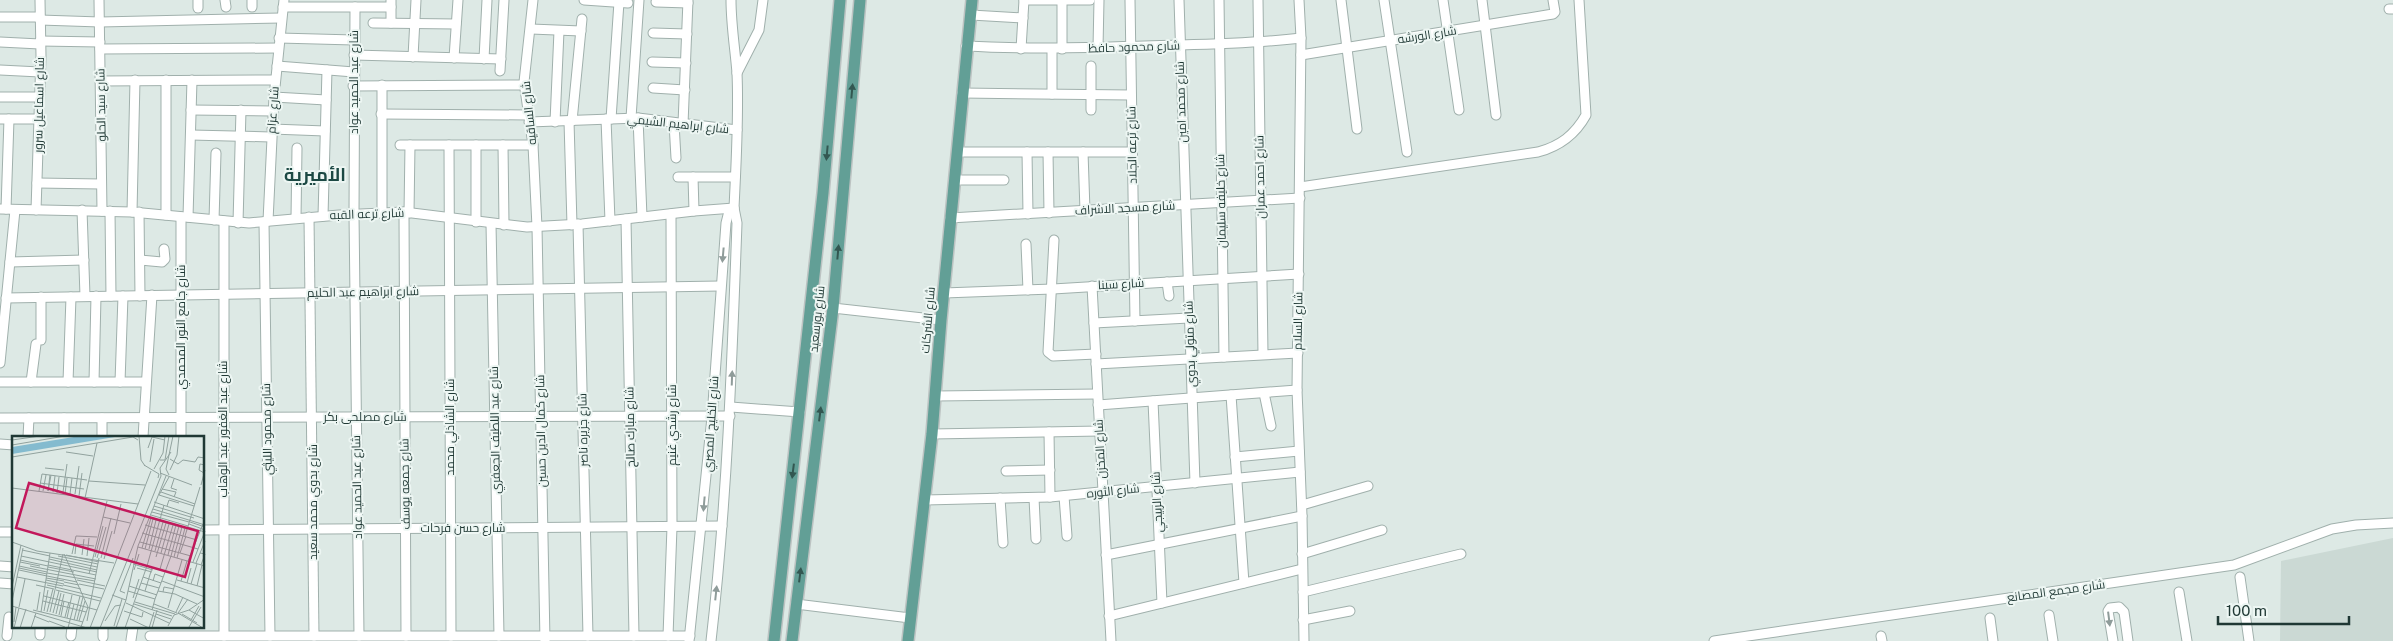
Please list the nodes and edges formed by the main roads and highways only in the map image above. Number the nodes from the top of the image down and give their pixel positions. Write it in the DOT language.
graph roads {
  1 [pos="840,0"];
  2 [pos="860,0"];
  3 [pos="972,0"];
  4 [pos="774,641"];
  5 [pos="792,641"];
  6 [pos="908,641"];
  1 -- 4 [label="main road, شارع بورسعيد, one-way"];
  5 -- 2 [label="main road, شارع بورسعيد, one-way"];
  3 -- 6 [label="main road, شارع الشركات"];
}
